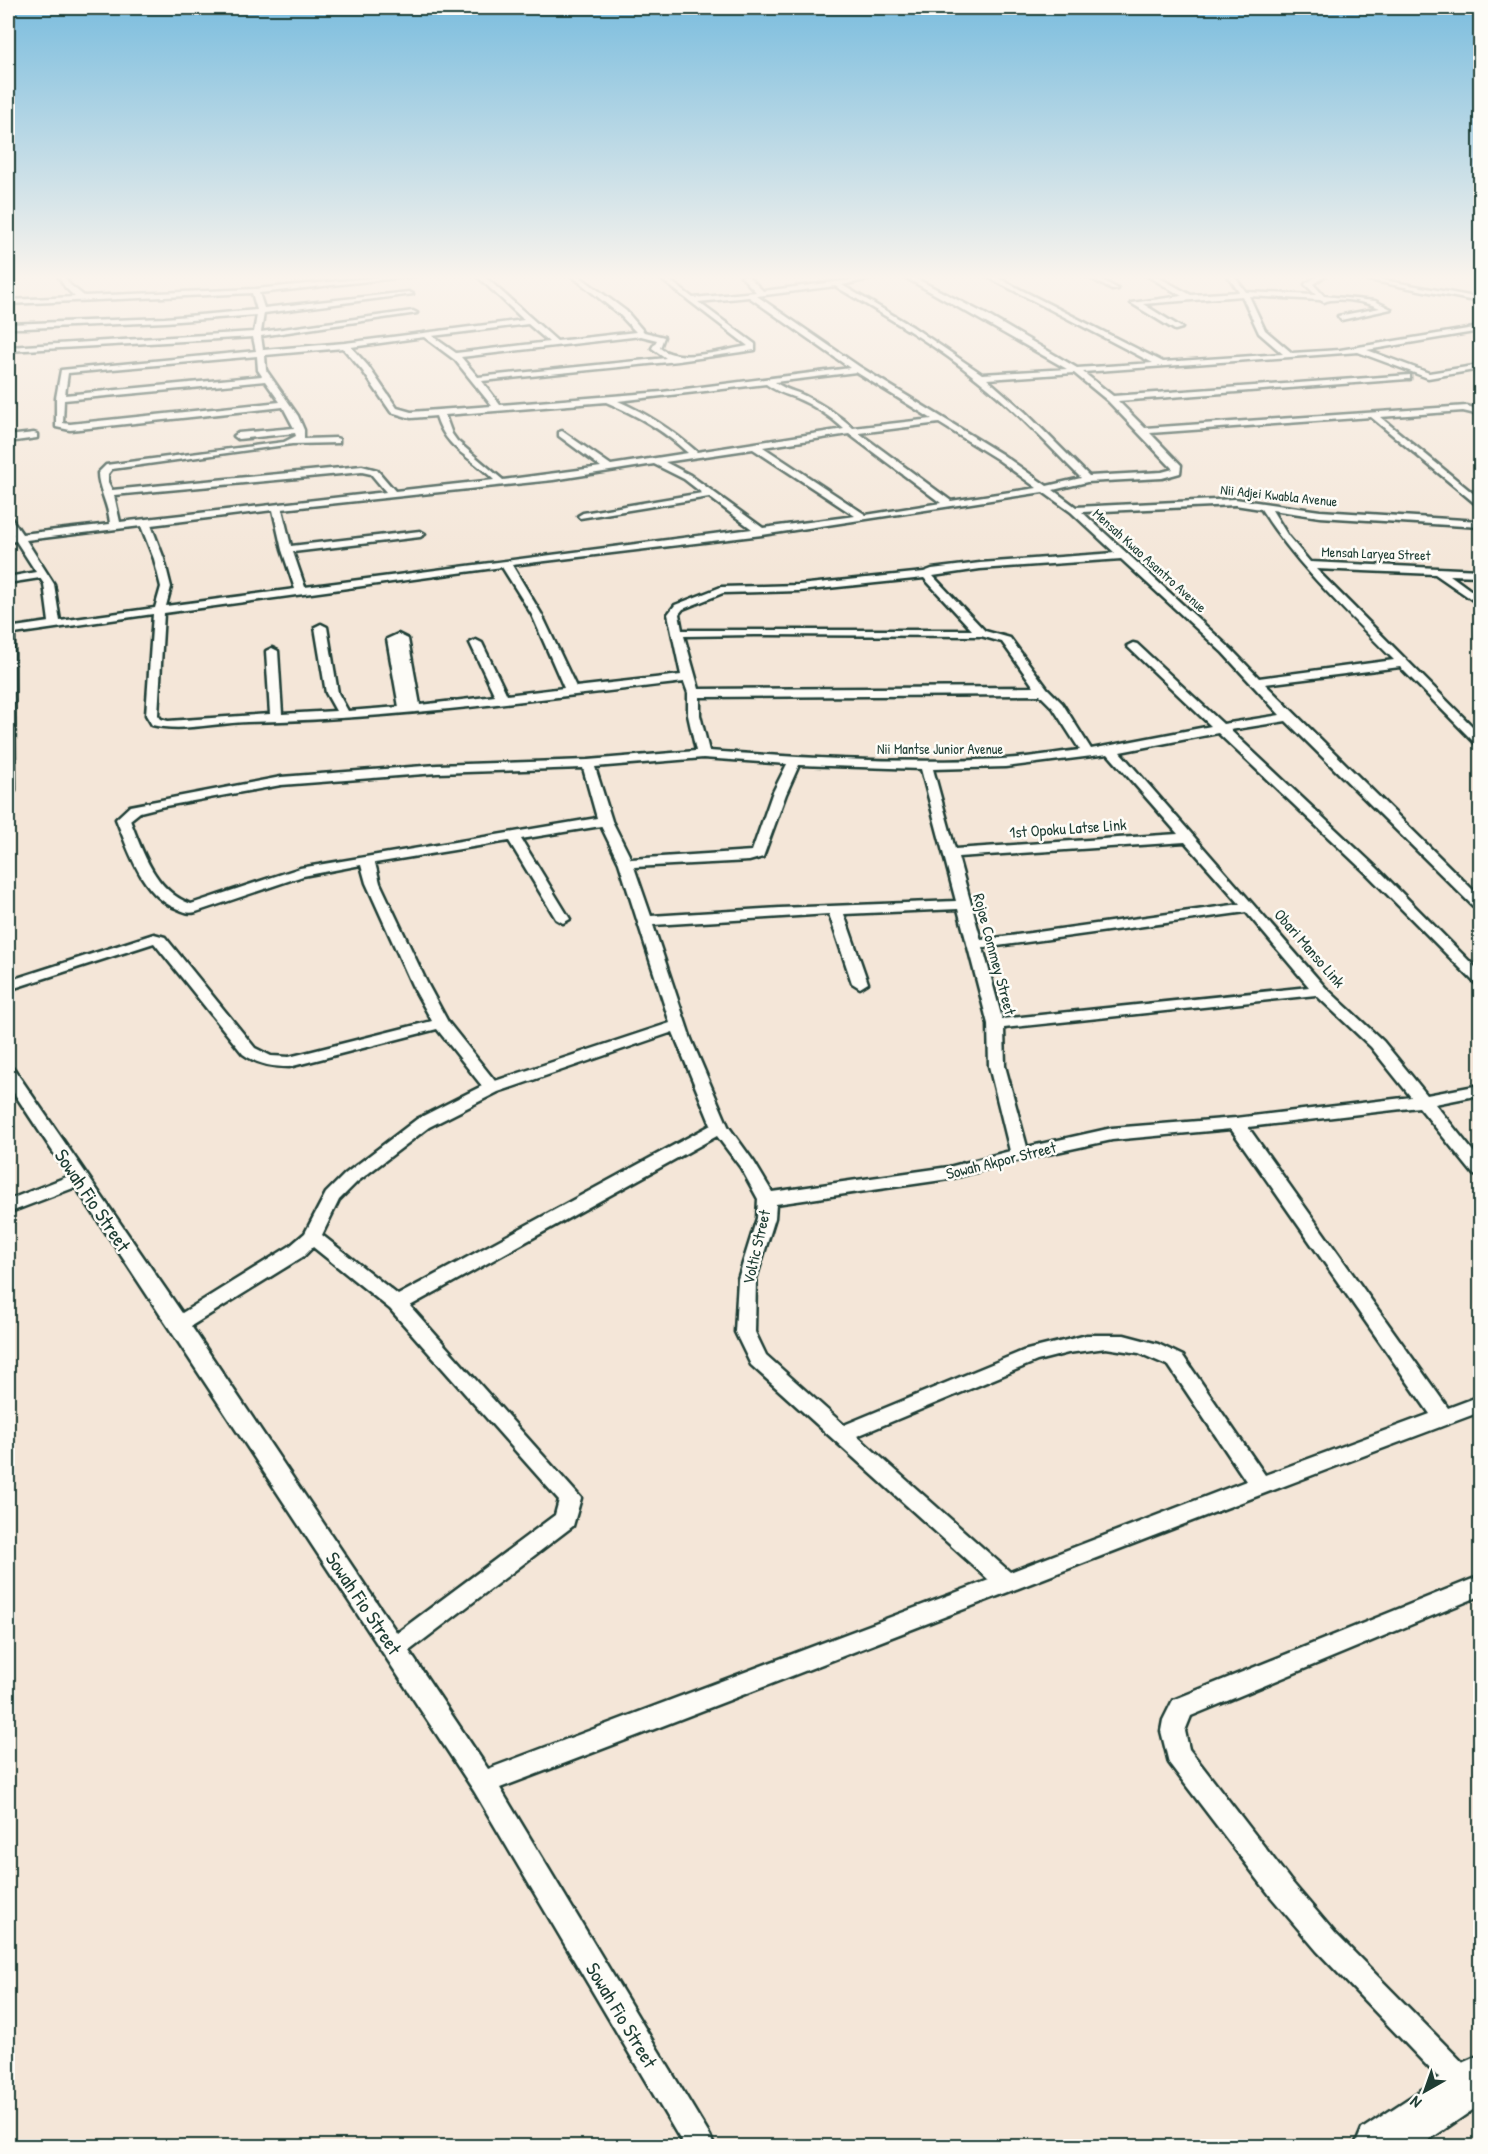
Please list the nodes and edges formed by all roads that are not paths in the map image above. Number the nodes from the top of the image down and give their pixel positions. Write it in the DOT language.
graph roads {
  1 [pos="63,377"];
  2 [pos="371,377"];
  3 [pos="475,377"];
  4 [pos="501,377"];
  5 [pos="802,377"];
  6 [pos="870,377"];
  7 [pos="980,377"];
  8 [pos="987,377"];
  9 [pos="1083,377"];
  10 [pos="1407,377"];
  11 [pos="268,378"];
  12 [pos="478,380"];
  13 [pos="768,381"];
  14 [pos="60,398"];
  15 [pos="604,398"];
  16 [pos="1111,399"];
  17 [pos="285,404"];
  18 [pos="1480,407"];
  19 [pos="498,408"];
  20 [pos="1464,408"];
  21 [pos="1480,413"];
  22 [pos="440,414"];
  23 [pos="1372,414"];
  24 [pos="941,420"];
  25 [pos="300,430"];
  26 [pos="1144,431"];
  27 [pos="852,432"];
  28 [pos="562,434"];
  29 [pos="34,436"];
  30 [pos="238,436"];
  31 [pos="8,439"];
  32 [pos="336,441"];
  33 [pos="293,442"];
  34 [pos="755,446"];
  35 [pos="694,455"];
  36 [pos="657,462"];
  37 [pos="609,469"];
  38 [pos="1087,480"];
  39 [pos="500,482"];
  40 [pos="1047,489"];
  41 [pos="109,493"];
  42 [pos="393,494"];
  43 [pos="711,494"];
  44 [pos="1480,503"];
  45 [pos="950,505"];
  46 [pos="277,506"];
  47 [pos="1264,506"];
  48 [pos="1074,510"];
  49 [pos="583,516"];
  50 [pos="864,518"];
  51 [pos="8,520"];
  52 [pos="145,523"];
  53 [pos="1480,524"];
  54 [pos="115,526"];
  55 [pos="762,532"];
  56 [pos="420,534"];
  57 [pos="13,538"];
  58 [pos="287,550"];
  59 [pos="1121,556"];
  60 [pos="505,563"];
  61 [pos="1307,565"];
  62 [pos="1437,571"];
  63 [pos="1480,573"];
  64 [pos="42,574"];
  65 [pos="927,575"];
  66 [pos="8,580"];
  67 [pos="301,591"];
  68 [pos="1480,602"];
  69 [pos="159,611"];
  70 [pos="55,624"];
  71 [pos="321,627"];
  72 [pos="8,631"];
  73 [pos="678,633"];
  74 [pos="981,633"];
  75 [pos="476,643"];
  76 [pos="1133,646"];
  77 [pos="272,651"];
  78 [pos="403,663"];
  79 [pos="1401,663"];
  80 [pos="688,678"];
  81 [pos="1255,682"];
  82 [pos="571,690"];
  83 [pos="1043,691"];
  84 [pos="694,693"];
  85 [pos="502,698"];
  86 [pos="409,709"];
  87 [pos="344,714"];
  88 [pos="276,717"];
  89 [pos="1289,717"];
  90 [pos="1222,728"];
  91 [pos="1480,741"];
  92 [pos="1111,750"];
  93 [pos="1088,753"];
  94 [pos="703,754"];
  95 [pos="795,761"];
  96 [pos="588,764"];
  97 [pos="926,765"];
  98 [pos="8,790"];
  99 [pos="605,821"];
  100 [pos="513,837"];
  101 [pos="1187,838"];
  102 [pos="951,853"];
  103 [pos="367,860"];
  104 [pos="627,863"];
  105 [pos="1480,888"];
  106 [pos="1465,890"];
  107 [pos="962,905"];
  108 [pos="1480,905"];
  109 [pos="1250,907"];
  110 [pos="836,910"];
  111 [pos="563,919"];
  112 [pos="645,921"];
  113 [pos="976,945"];
  114 [pos="1480,980"];
  115 [pos="860,983"];
  116 [pos="8,986"];
  117 [pos="1320,990"];
  118 [pos="441,1023"];
  119 [pos="996,1024"];
  120 [pos="678,1025"];
  121 [pos="8,1073"];
  122 [pos="492,1088"];
  123 [pos="1480,1090"];
  124 [pos="1423,1101"];
  125 [pos="1236,1123"];
  126 [pos="720,1127"];
  127 [pos="1020,1154"];
  128 [pos="1480,1172"];
  129 [pos="79,1179"];
  130 [pos="766,1199"];
  131 [pos="8,1207"];
  132 [pos="312,1237"];
  133 [pos="397,1304"];
  134 [pos="179,1324"];
  135 [pos="1480,1404"];
  136 [pos="1443,1417"];
  137 [pos="840,1435"];
  138 [pos="1260,1485"];
  139 [pos="1006,1582"];
  140 [pos="1480,1586"];
  141 [pos="394,1649"];
  142 [pos="483,1783"];
  143 [pos="1473,2082"];
  144 [pos="700,2146"];
  145 [pos="1380,2146"];
  1 -- 14 [label="street"];
  2 -- 22 [label="street"];
  3 -- 12 [label="street"];
  4 -- 12 [label="street"];
  5 -- 13 [label="street"];
  6 -- 24 [label="street, Mensah Kwao Asantro Avenue"];
  7 -- 8 [label="street"];
  7 -- 38 [label="street"];
  9 -- 16 [label="street"];
  10 -- 16 [label="street"];
  11 -- 14 [label="street"];
  11 -- 17 [label="street"];
  12 -- 19 [label="street"];
  13 -- 15 [label="street"];
  13 -- 27 [label="street"];
  14 -- 17 [label="street"];
  15 -- 19 [label="street"];
  15 -- 35 [label="street"];
  16 -- 26 [label="street"];
  17 -- 25 [label="street"];
  18 -- 20 [label="street"];
  19 -- 22 [label="street"];
  20 -- 21 [label="street"];
  20 -- 23 [label="street"];
  22 -- 39 [label="street"];
  23 -- 26 [label="street"];
  23 -- 44 [label="street"];
  24 -- 27 [label="street"];
  24 -- 40 [label="street, Mensah Kwao Asantro Avenue"];
  25 -- 30 [label="street"];
  25 -- 33 [label="street"];
  26 -- 38 [label="street"];
  27 -- 34 [label="street"];
  27 -- 45 [label="street"];
  28 -- 37 [label="street"];
  29 -- 31 [label="street"];
  32 -- 33 [label="street"];
  33 -- 41 [label="street"];
  34 -- 35 [label="street"];
  34 -- 50 [label="street"];
  35 -- 36 [label="street"];
  36 -- 37 [label="street"];
  36 -- 43 [label="street"];
  37 -- 39 [label="street"];
  38 -- 40 [label="street"];
  39 -- 42 [label="street"];
  40 -- 45 [label="street"];
  40 -- 48 [label="street, Mensah Kwao Asantro Avenue"];
  41 -- 42 [label="street"];
  41 -- 54 [label="street"];
  42 -- 46 [label="street"];
  43 -- 49 [label="street"];
  43 -- 55 [label="street"];
  45 -- 50 [label="street"];
  46 -- 52 [label="street"];
  46 -- 58 [label="street"];
  47 -- 48 [label="street, Nii Adjei Kwabla Avenue"];
  47 -- 53 [label="street, Nii Adjei Kwabla Avenue"];
  47 -- 61 [label="street, Mensah Laryea Street"];
  48 -- 59 [label="street, Mensah Kwao Asantro Avenue"];
  50 -- 55 [label="street"];
  51 -- 57 [label="street"];
  52 -- 54 [label="street"];
  52 -- 69 [label="street"];
  54 -- 57 [label="street"];
  55 -- 60 [label="street"];
  56 -- 58 [label="street"];
  57 -- 64 [label="street"];
  58 -- 67 [label="street"];
  59 -- 65 [label="street"];
  59 -- 81 [label="street, Mensah Kwao Asantro Avenue"];
  60 -- 67 [label="street"];
  60 -- 82 [label="street"];
  61 -- 62 [label="street, Mensah Laryea Street"];
  61 -- 79 [label="street"];
  62 -- 63 [label="street, Mensah Laryea Street"];
  62 -- 68 [label="street"];
  64 -- 66 [label="street"];
  64 -- 70 [label="street"];
  65 -- 73 [label="street"];
  65 -- 74 [label="street"];
  67 -- 69 [label="street"];
  69 -- 70 [label="street"];
  69 -- 88 [label="street"];
  70 -- 72 [label="street"];
  71 -- 87 [label="street"];
  72 -- 98 [label="street"];
  73 -- 74 [label="street"];
  73 -- 80 [label="street"];
  74 -- 83 [label="street"];
  75 -- 85 [label="street"];
  76 -- 90 [label="street"];
  77 -- 88 [label="street"];
  78 -- 86 [label="street"];
  79 -- 81 [label="street"];
  79 -- 91 [label="street"];
  80 -- 82 [label="street"];
  80 -- 84 [label="street"];
  81 -- 89 [label="street, Mensah Kwao Asantro Avenue"];
  82 -- 85 [label="street"];
  83 -- 84 [label="street"];
  83 -- 93 [label="street"];
  84 -- 94 [label="street"];
  85 -- 86 [label="street"];
  86 -- 87 [label="street"];
  87 -- 88 [label="street"];
  89 -- 90 [label="street, Nii Mantse Junior Avenue"];
  89 -- 106 [label="street, Mensah Kwao Asantro Avenue"];
  90 -- 92 [label="street, Nii Mantse Junior Avenue"];
  90 -- 114 [label="street"];
  92 -- 93 [label="street, Nii Mantse Junior Avenue"];
  92 -- 101 [label="street, Obari Manso Link"];
  93 -- 97 [label="street, Nii Mantse Junior Avenue"];
  94 -- 95 [label="street, Nii Mantse Junior Avenue"];
  94 -- 96 [label="street, Nii Mantse Junior Avenue"];
  95 -- 97 [label="street, Nii Mantse Junior Avenue"];
  95 -- 104 [label="street"];
  96 -- 99 [label="street, Voltic Street"];
  96 -- 103 [label="street, Nii Mantse Junior Avenue"];
  97 -- 102 [label="street, Rojoe Commey Street"];
  99 -- 100 [label="street"];
  99 -- 104 [label="street, Voltic Street"];
  100 -- 103 [label="street"];
  100 -- 111 [label="street"];
  101 -- 102 [label="street, 1st Opoku Latse Link"];
  101 -- 109 [label="street, Obari Manso Link"];
  102 -- 107 [label="street, Rojoe Commey Street"];
  103 -- 118 [label="street"];
  104 -- 112 [label="street, Voltic Street"];
  105 -- 106 [label="street"];
  106 -- 108 [label="street, Mensah Kwao Asantro Avenue"];
  107 -- 110 [label="street"];
  107 -- 113 [label="street, Rojoe Commey Street"];
  109 -- 113 [label="street"];
  109 -- 117 [label="street, Obari Manso Link"];
  110 -- 112 [label="street"];
  110 -- 115 [label="street"];
  112 -- 120 [label="street, Voltic Street"];
  113 -- 119 [label="street, Rojoe Commey Street"];
  116 -- 118 [label="street"];
  117 -- 119 [label="street"];
  117 -- 124 [label="street, Obari Manso Link"];
  118 -- 122 [label="street"];
  119 -- 127 [label="street, Rojoe Commey Street"];
  120 -- 122 [label="street"];
  120 -- 126 [label="street, Voltic Street"];
  121 -- 129 [label="street, Sowah Fio Street"];
  122 -- 132 [label="street"];
  123 -- 124 [label="street, Sowah Akpor Street"];
  124 -- 125 [label="street, Sowah Akpor Street"];
  124 -- 128 [label="street, Obari Manso Link"];
  125 -- 127 [label="street, Sowah Akpor Street"];
  125 -- 136 [label="street"];
  126 -- 130 [label="street, Voltic Street"];
  126 -- 133 [label="street"];
  127 -- 130 [label="street, Sowah Akpor Street"];
  129 -- 131 [label="street"];
  129 -- 134 [label="street, Sowah Fio Street"];
  130 -- 137 [label="street, Voltic Street"];
  132 -- 133 [label="street"];
  132 -- 134 [label="street"];
  133 -- 141 [label="street"];
  134 -- 141 [label="street, Sowah Fio Street"];
  135 -- 136 [label="street"];
  136 -- 138 [label="street"];
  137 -- 138 [label="street"];
  137 -- 139 [label="street, Voltic Street"];
  138 -- 139 [label="street"];
  139 -- 142 [label="street"];
  140 -- 143 [label="street"];
  141 -- 142 [label="street, Sowah Fio Street"];
  142 -- 144 [label="street, Sowah Fio Street"];
  143 -- 145 [label="main road"];
}
